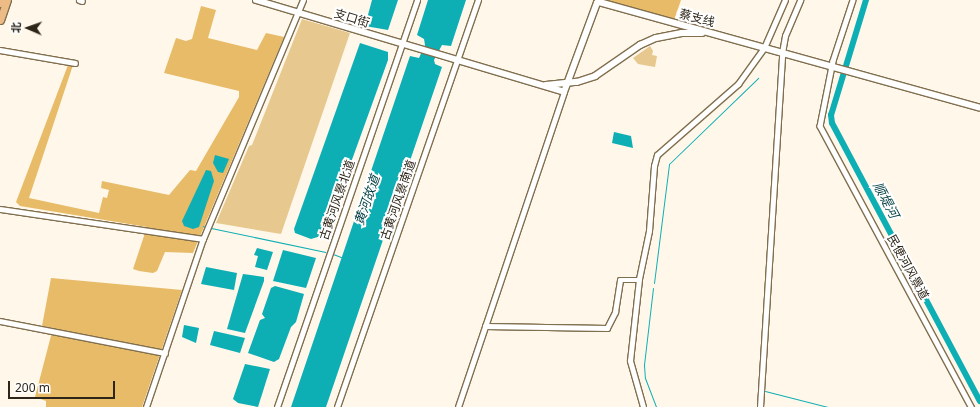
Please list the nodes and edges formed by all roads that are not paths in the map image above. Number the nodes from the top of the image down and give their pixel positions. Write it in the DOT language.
graph roads {
  1 [pos="7,0"];
  2 [pos="256,0"];
  3 [pos="304,0"];
  4 [pos="417,0"];
  5 [pos="478,0"];
  6 [pos="785,0"];
  7 [pos="800,0"];
  8 [pos="853,0"];
  9 [pos="597,1"];
  10 [pos="298,13"];
  11 [pos="0,20"];
  12 [pos="715,34"];
  13 [pos="401,44"];
  14 [pos="764,48"];
  15 [pos="0,50"];
  16 [pos="782,53"];
  17 [pos="457,61"];
  18 [pos="75,63"];
  19 [pos="832,68"];
  20 [pos="567,83"];
  21 [pos="534,84"];
  22 [pos="564,92"];
  23 [pos="980,108"];
  24 [pos="0,210"];
  25 [pos="203,239"];
  26 [pos="639,280"];
  27 [pos="0,322"];
  28 [pos="486,326"];
  29 [pos="165,353"];
  30 [pos="146,407"];
  31 [pos="277,407"];
  32 [pos="337,407"];
  33 [pos="458,407"];
  34 [pos="643,407"];
  35 [pos="760,407"];
  36 [pos="971,407"];
  1 -- 11 [label="main road"];
  2 -- 10 [label="street, 支口街"];
  3 -- 10 [label="street"];
  4 -- 13 [label="street, 古黄河风景北道"];
  5 -- 17 [label="street, 古黄河风景南道"];
  6 -- 14 [label="street"];
  7 -- 16 [label="street"];
  8 -- 19 [label="street, 民便河风景道"];
  9 -- 12 [label="street, 蔡支线"];
  9 -- 20 [label="street, 蔡支线"];
  10 -- 13 [label="street, 支口街"];
  10 -- 25 [label="street"];
  12 -- 14 [label="street, 蔡支线"];
  12 -- 20 [label="street"];
  13 -- 17 [label="street, 支口街"];
  13 -- 31 [label="street, 古黄河风景北道"];
  14 -- 16 [label="street, 蔡支线"];
  14 -- 26 [label="street"];
  15 -- 18 [label="street"];
  16 -- 19 [label="street, 蔡支线"];
  16 -- 35 [label="street"];
  17 -- 21 [label="street"];
  17 -- 32 [label="street, 古黄河风景南道"];
  19 -- 23 [label="street, 蔡支线"];
  19 -- 36 [label="street, 民便河风景道"];
  20 -- 21 [label="street"];
  20 -- 22 [label="street, 蔡支线"];
  21 -- 22 [label="street"];
  22 -- 28 [label="street"];
  24 -- 25 [label="street"];
  25 -- 29 [label="street"];
  26 -- 28 [label="street"];
  26 -- 34 [label="street"];
  27 -- 29 [label="street"];
  28 -- 33 [label="street"];
  29 -- 30 [label="street"];
}
